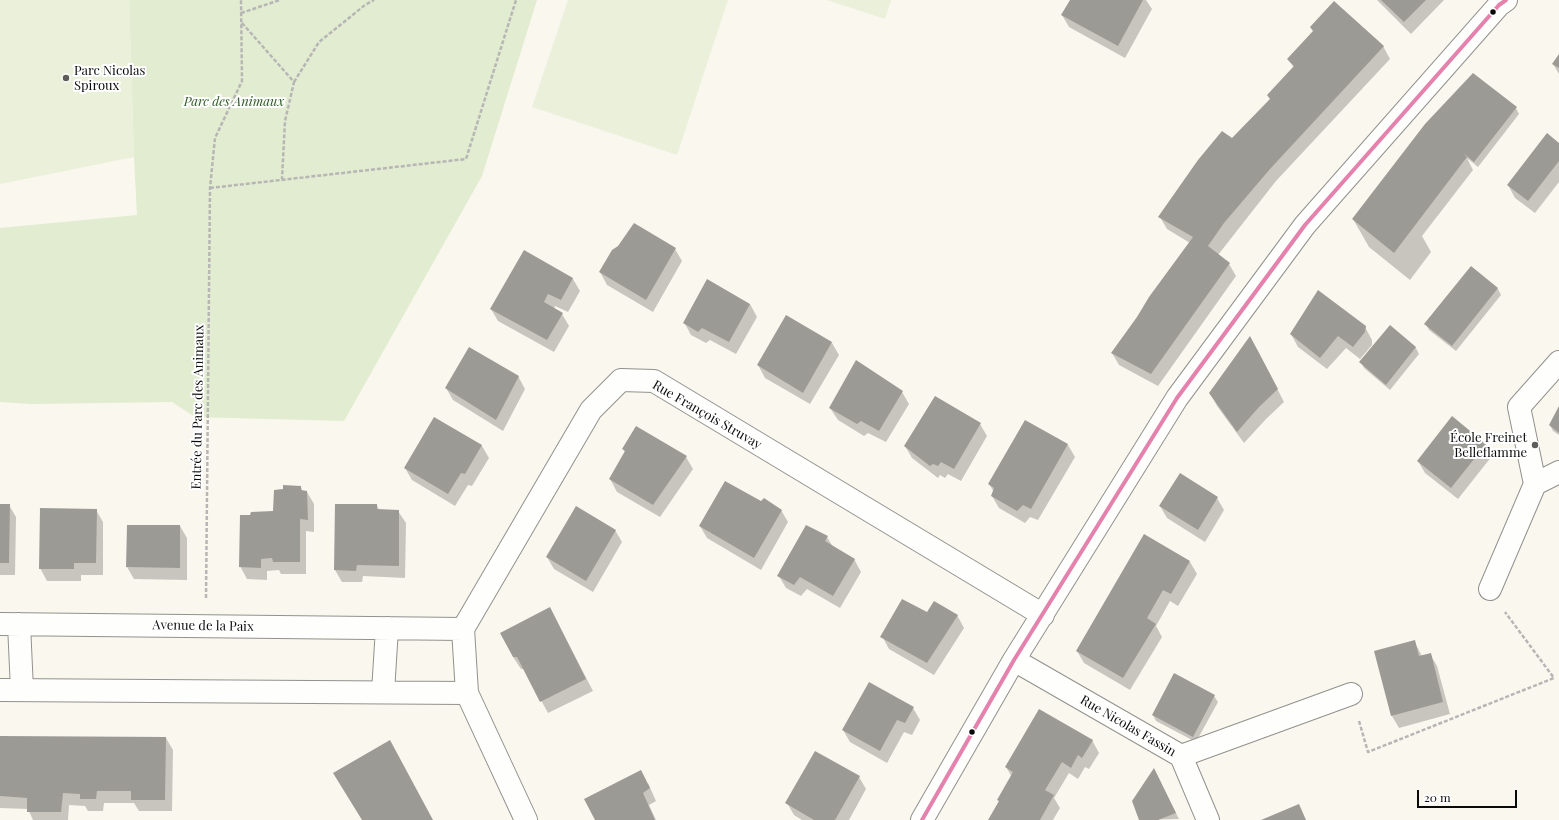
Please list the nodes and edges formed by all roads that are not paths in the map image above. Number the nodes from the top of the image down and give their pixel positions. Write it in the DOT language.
graph roads {
  1 [pos="1506,0"];
  2 [pos="1559,362"];
  3 [pos="1559,472"];
  4 [pos="1534,484"];
  5 [pos="1490,589"];
  6 [pos="1044,615"];
  7 [pos="10,624"];
  8 [pos="387,628"];
  9 [pos="463,629"];
  10 [pos="1014,660"];
  11 [pos="0,690"];
  12 [pos="22,690"];
  13 [pos="384,692"];
  14 [pos="467,693"];
  15 [pos="1351,694"];
  16 [pos="1181,756"];
  17 [pos="526,820"];
  18 [pos="922,820"];
  19 [pos="1208,820"];
  1 -- 6 [label="street"];
  2 -- 4 [label="street"];
  3 -- 4 [label="street"];
  4 -- 5 [label="street"];
  6 -- 9 [label="street, Rue François Struvay"];
  6 -- 10 [label="street"];
  7 -- 8 [label="street, Avenue de la Paix"];
  7 -- 12 [label="street, Avenue de la Paix"];
  8 -- 9 [label="street, Avenue de la Paix"];
  8 -- 13 [label="street"];
  9 -- 14 [label="street"];
  10 -- 16 [label="street, Rue Nicolas Fassin"];
  10 -- 18 [label="street"];
  11 -- 12 [label="street"];
  12 -- 13 [label="street"];
  13 -- 14 [label="street"];
  14 -- 17 [label="street"];
  15 -- 16 [label="street"];
  16 -- 19 [label="street, Rue Nicolas Fassin"];
}
